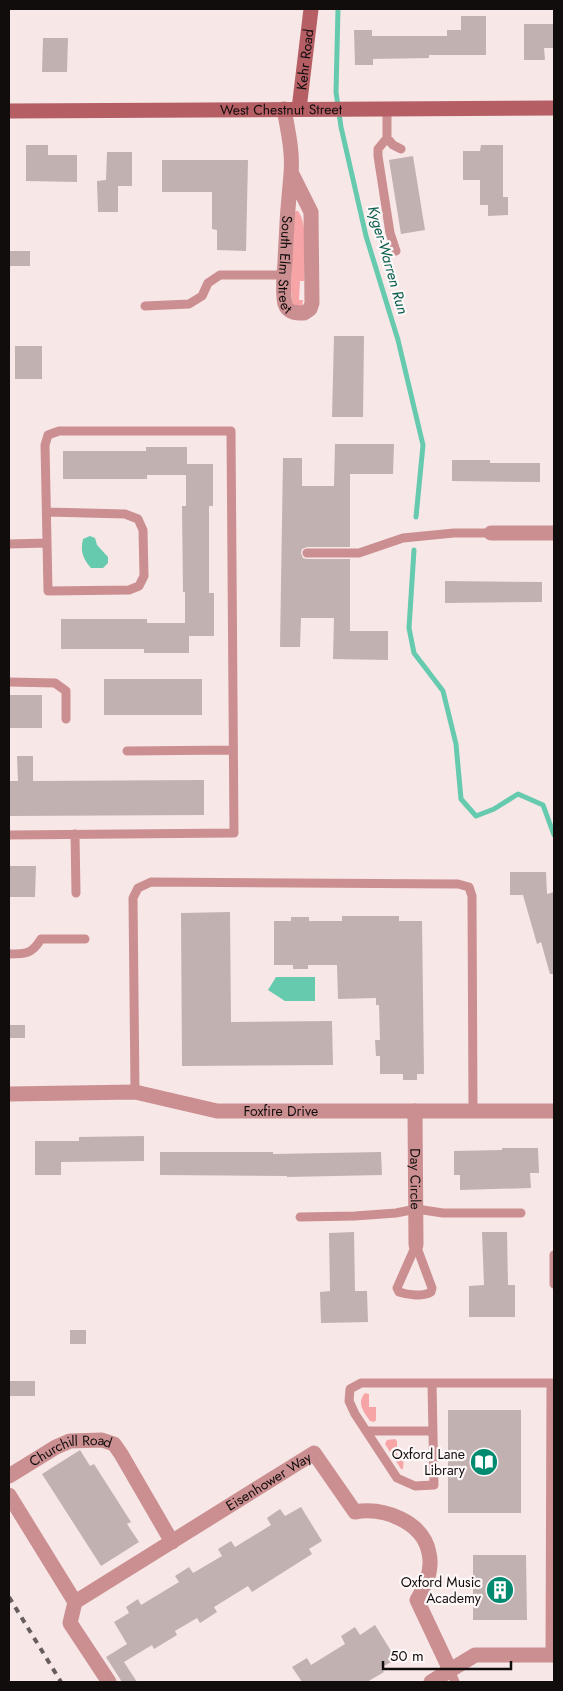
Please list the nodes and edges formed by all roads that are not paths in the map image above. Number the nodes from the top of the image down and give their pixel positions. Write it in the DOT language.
graph roads {
  1 [pos="311,9"];
  2 [pos="387,108"];
  3 [pos="554,108"];
  4 [pos="291,109"];
  5 [pos="9,111"];
  6 [pos="387,138"];
  7 [pos="401,149"];
  8 [pos="291,172"];
  9 [pos="396,251"];
  10 [pos="284,274"];
  11 [pos="145,306"];
  12 [pos="47,512"];
  13 [pos="491,533"];
  14 [pos="554,533"];
  15 [pos="47,543"];
  16 [pos="9,544"];
  17 [pos="307,553"];
  18 [pos="9,682"];
  19 [pos="66,719"];
  20 [pos="233,750"];
  21 [pos="127,751"];
  22 [pos="75,834"];
  23 [pos="9,835"];
  24 [pos="76,893"];
  25 [pos="85,939"];
  26 [pos="9,954"];
  27 [pos="135,1092"];
  28 [pos="9,1094"];
  29 [pos="473,1110"];
  30 [pos="415,1111"];
  31 [pos="554,1111"];
  32 [pos="416,1209"];
  33 [pos="521,1213"];
  34 [pos="300,1217"];
  35 [pos="416,1245"];
  36 [pos="554,1255"];
  37 [pos="554,1284"];
  38 [pos="432,1383"];
  39 [pos="553,1383"];
  40 [pos="367,1431"];
  41 [pos="433,1431"];
  42 [pos="9,1476"];
  43 [pos="9,1495"];
  44 [pos="553,1513"];
  45 [pos="172,1542"];
  46 [pos="552,1559"];
  47 [pos="74,1602"];
  48 [pos="552,1655"];
  49 [pos="453,1676"];
  50 [pos="109,1682"];
  51 [pos="431,1682"];
  1 -- 4 [label="main road, Kehr Road"];
  2 -- 3 [label="main road, West Chestnut Street"];
  2 -- 4 [label="main road, West Chestnut Street"];
  2 -- 6 [label="lane"];
  4 -- 5 [label="main road, West Chestnut Street"];
  4 -- 8 [label="street, South Elm Street"];
  6 -- 7 [label="lane"];
  6 -- 9 [label="lane"];
  8 -- 10 [label="street, South Elm Street"];
  8 -- 10 [label="street, South Elm Street"];
  10 -- 11 [label="lane"];
  12 -- 15 [label="lane"];
  12 -- 15 [label="lane"];
  12 -- 20 [label="lane"];
  13 -- 14 [label="street"];
  13 -- 17 [label="lane"];
  15 -- 16 [label="lane"];
  18 -- 19 [label="lane"];
  20 -- 21 [label="lane"];
  20 -- 22 [label="lane"];
  22 -- 23 [label="lane"];
  22 -- 24 [label="lane"];
  25 -- 26 [label="lane"];
  27 -- 28 [label="street, Foxfire Drive"];
  27 -- 29 [label="lane"];
  27 -- 30 [label="street, Foxfire Drive"];
  29 -- 30 [label="street, Foxfire Drive"];
  29 -- 31 [label="street, Foxfire Drive"];
  30 -- 32 [label="street, Day Circle"];
  32 -- 33 [label="lane"];
  32 -- 34 [label="lane"];
  32 -- 35 [label="street, Day Circle"];
  35 -- 35 [label="lane"];
  36 -- 37 [label="lane"];
  38 -- 39 [label="lane"];
  38 -- 40 [label="lane"];
  38 -- 41 [label="lane"];
  39 -- 44 [label="lane"];
  40 -- 41 [label="lane"];
  40 -- 41 [label="lane"];
  42 -- 45 [label="street, Churchill Road"];
  43 -- 47 [label="street"];
  44 -- 46 [label="lane"];
  45 -- 47 [label="street, Eisenhower Way"];
  45 -- 49 [label="street, Eisenhower Way"];
  46 -- 48 [label="lane"];
  47 -- 50 [label="street"];
  48 -- 49 [label="street"];
  49 -- 51 [label="street"];
}
